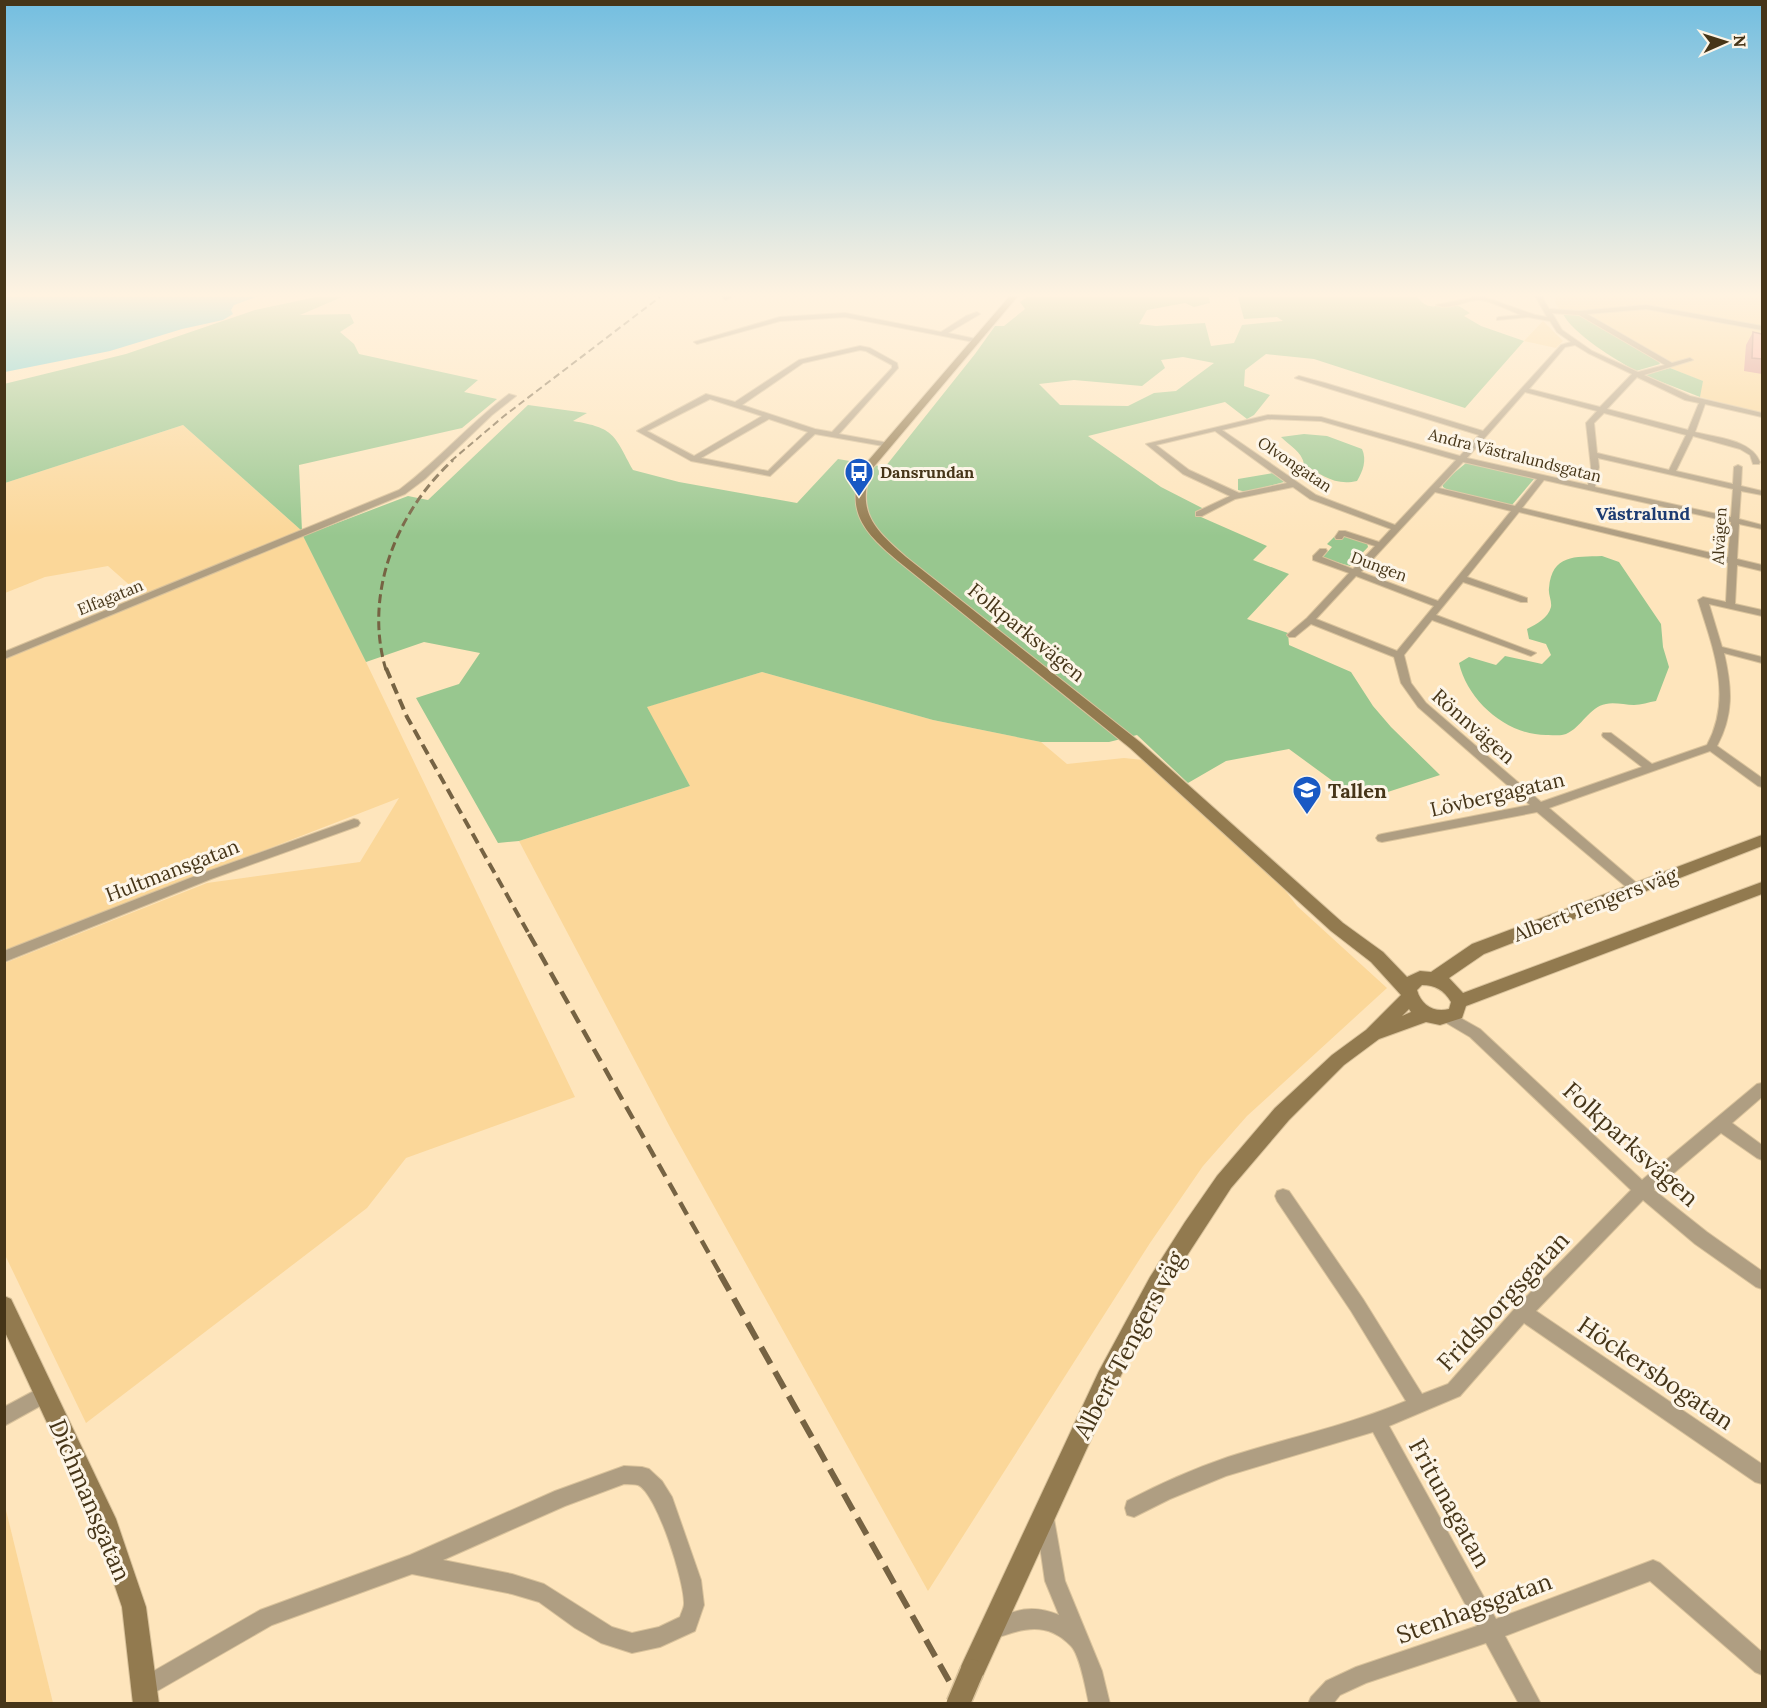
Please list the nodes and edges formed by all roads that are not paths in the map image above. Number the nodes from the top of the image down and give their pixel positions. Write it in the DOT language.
graph roads {
  1 [pos="778,377"];
  2 [pos="888,377"];
  3 [pos="943,377"];
  4 [pos="1537,377"];
  5 [pos="1633,377"];
  6 [pos="1639,377"];
  7 [pos="1299,378"];
  8 [pos="1526,390"];
  9 [pos="512,396"];
  10 [pos="1702,403"];
  11 [pos="736,405"];
  12 [pos="1601,410"];
  13 [pos="1762,415"];
  14 [pos="768,416"];
  15 [pos="1216,429"];
  16 [pos="813,431"];
  17 [pos="1691,433"];
  18 [pos="1484,434"];
  19 [pos="834,435"];
  20 [pos="886,445"];
  21 [pos="1594,455"];
  22 [pos="694,459"];
  23 [pos="1461,459"];
  24 [pos="1756,462"];
  25 [pos="1738,467"];
  26 [pos="1672,472"];
  27 [pos="1542,478"];
  28 [pos="1293,484"];
  29 [pos="1736,487"];
  30 [pos="1432,489"];
  31 [pos="1591,489"];
  32 [pos="1762,493"];
  33 [pos="1238,496"];
  34 [pos="1516,509"];
  35 [pos="1198,514"];
  36 [pos="1734,521"];
  37 [pos="1762,527"];
  38 [pos="1395,528"];
  39 [pos="1338,537"];
  40 [pos="1378,545"];
  41 [pos="1323,551"];
  42 [pos="1732,561"];
  43 [pos="1762,568"];
  44 [pos="1353,572"];
  45 [pos="1461,579"];
  46 [pos="1524,600"];
  47 [pos="1441,605"];
  48 [pos="1730,606"];
  49 [pos="1762,613"];
  50 [pos="1431,616"];
  51 [pos="1310,620"];
  52 [pos="1293,635"];
  53 [pos="1718,649"];
  54 [pos="1531,653"];
  55 [pos="1399,654"];
  56 [pos="4,656"];
  57 [pos="1762,660"];
  58 [pos="1607,735"];
  59 [pos="1711,747"];
  60 [pos="1652,769"];
  61 [pos="1762,783"];
  62 [pos="1540,807"];
  63 [pos="354,823"];
  64 [pos="1382,838"];
  65 [pos="1762,840"];
  66 [pos="1635,888"];
  67 [pos="1762,888"];
  68 [pos="4,957"];
  69 [pos="1377,957"];
  70 [pos="1430,979"];
  71 [pos="1409,994"];
  72 [pos="1456,1009"];
  73 [pos="1425,1014"];
  74 [pos="1372,1035"];
  75 [pos="1762,1089"];
  76 [pos="1721,1124"];
  77 [pos="1762,1153"];
  78 [pos="1642,1190"];
  79 [pos="1283,1196"];
  80 [pos="1762,1281"];
  81 [pos="4,1306"];
  82 [pos="1523,1312"];
  83 [pos="45,1394"];
  84 [pos="1419,1405"];
  85 [pos="4,1417"];
  86 [pos="1377,1422"];
  87 [pos="1762,1475"];
  88 [pos="1134,1508"];
  89 [pos="1044,1514"];
  90 [pos="412,1564"];
  91 [pos="991,1630"];
  92 [pos="1491,1631"];
  93 [pos="1077,1639"];
  94 [pos="1762,1665"];
  95 [pos="146,1695"];
  96 [pos="958,1704"];
  97 [pos="1100,1704"];
  98 [pos="1318,1704"];
  99 [pos="1531,1704"];
  1 -- 11 [label="street"];
  2 -- 19 [label="street"];
  3 -- 20 [label="main road, Folkparksvägen"];
  4 -- 8 [label="street"];
  5 -- 12 [label="street"];
  6 -- 10 [label="street"];
  7 -- 18 [label="street"];
  8 -- 12 [label="street"];
  8 -- 18 [label="street"];
  9 -- 56 [label="street, Elfagatan"];
  10 -- 13 [label="street"];
  10 -- 17 [label="street"];
  11 -- 14 [label="street"];
  11 -- 22 [label="street"];
  12 -- 17 [label="street"];
  12 -- 21 [label="street"];
  14 -- 16 [label="street"];
  14 -- 22 [label="street"];
  15 -- 23 [label="street, Andra Västralundsgatan"];
  15 -- 28 [label="street, Olvongatan"];
  15 -- 33 [label="street, Andra Västralundsgatan"];
  16 -- 19 [label="street"];
  16 -- 22 [label="street"];
  17 -- 24 [label="street"];
  17 -- 26 [label="street"];
  18 -- 23 [label="street"];
  19 -- 20 [label="street"];
  20 -- 69 [label="main road, Folkparksvägen"];
  21 -- 26 [label="street"];
  21 -- 31 [label="street"];
  23 -- 27 [label="street, Andra Västralundsgatan"];
  23 -- 30 [label="street"];
  25 -- 29 [label="street, Alvägen"];
  26 -- 29 [label="street"];
  27 -- 31 [label="street, Andra Västralundsgatan"];
  27 -- 34 [label="street"];
  28 -- 33 [label="street"];
  28 -- 38 [label="street, Olvongatan"];
  29 -- 32 [label="street"];
  29 -- 36 [label="street, Alvägen"];
  30 -- 34 [label="street"];
  30 -- 38 [label="street"];
  31 -- 36 [label="street, Andra Västralundsgatan"];
  33 -- 35 [label="street"];
  34 -- 42 [label="street"];
  34 -- 45 [label="street"];
  36 -- 37 [label="street, Andra Västralundsgatan"];
  36 -- 42 [label="street, Alvägen"];
  38 -- 40 [label="street"];
  39 -- 40 [label="street"];
  40 -- 44 [label="street"];
  41 -- 44 [label="street, Dungen"];
  42 -- 43 [label="street"];
  42 -- 48 [label="street, Alvägen"];
  44 -- 47 [label="street, Dungen"];
  44 -- 51 [label="street"];
  45 -- 46 [label="street"];
  45 -- 47 [label="street"];
  47 -- 50 [label="street"];
  48 -- 49 [label="street"];
  48 -- 53 [label="street"];
  50 -- 54 [label="street"];
  50 -- 55 [label="street"];
  51 -- 52 [label="street"];
  51 -- 55 [label="street"];
  53 -- 57 [label="street"];
  53 -- 59 [label="street"];
  55 -- 62 [label="street, Rönnvägen"];
  58 -- 60 [label="street"];
  59 -- 60 [label="street, Lövbergagatan"];
  59 -- 61 [label="street"];
  60 -- 62 [label="street, Lövbergagatan"];
  62 -- 64 [label="street, Lövbergagatan"];
  62 -- 66 [label="street, Rönnvägen"];
  63 -- 68 [label="street, Hultmansgatan"];
  65 -- 66 [label="main road, Albert Tengers väg"];
  66 -- 70 [label="main road, Albert Tengers väg"];
  67 -- 72 [label="main road"];
  69 -- 70 [label="main road, Folkparksvägen"];
  69 -- 71 [label="main road, Folkparksvägen"];
  70 -- 71 [label="main road"];
  70 -- 72 [label="main road"];
  71 -- 73 [label="main road"];
  71 -- 74 [label="main road, Albert Tengers väg"];
  72 -- 73 [label="main road"];
  72 -- 78 [label="street, Folkparksvägen"];
  73 -- 74 [label="main road, Albert Tengers väg"];
  74 -- 89 [label="main road, Albert Tengers väg"];
  75 -- 76 [label="street, Fridsborgsgatan"];
  76 -- 77 [label="street"];
  76 -- 78 [label="street, Fridsborgsgatan"];
  78 -- 80 [label="street, Folkparksvägen"];
  78 -- 82 [label="street, Fridsborgsgatan"];
  79 -- 84 [label="street"];
  81 -- 83 [label="main road, Dichmansgatan"];
  82 -- 84 [label="street, Fridsborgsgatan"];
  82 -- 87 [label="street, Höckersbogatan"];
  83 -- 85 [label="street"];
  83 -- 95 [label="main road, Dichmansgatan"];
  84 -- 86 [label="street, Fridsborgsgatan"];
  86 -- 88 [label="street, Fridsborgsgatan"];
  86 -- 92 [label="street, Fritunagatan"];
  89 -- 91 [label="main road, Albert Tengers väg"];
  89 -- 93 [label="street"];
  90 -- 90 [label="street"];
  90 -- 95 [label="street"];
  91 -- 93 [label="street"];
  91 -- 96 [label="main road, Albert Tengers väg, bridge"];
  92 -- 94 [label="street, Stenhagsgatan"];
  92 -- 98 [label="street, Stenhagsgatan"];
  92 -- 99 [label="street, Fritunagatan"];
  93 -- 97 [label="street"];
}
